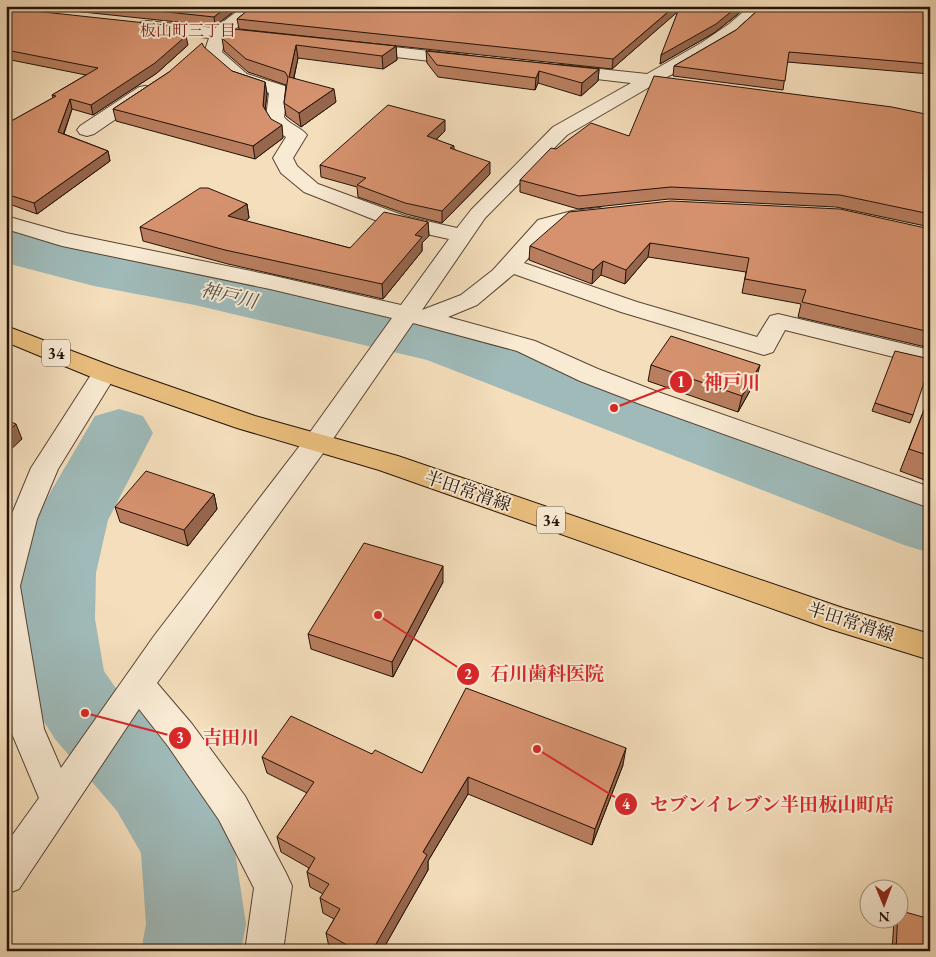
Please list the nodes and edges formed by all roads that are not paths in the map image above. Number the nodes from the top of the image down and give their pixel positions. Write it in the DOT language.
graph roads {
  1 [pos="255,6"];
  2 [pos="754,6"];
  3 [pos="134,24"];
  4 [pos="218,34"];
  5 [pos="278,40"];
  6 [pos="337,46"];
  7 [pos="476,61"];
  8 [pos="546,68"];
  9 [pos="648,80"];
  10 [pos="156,83"];
  11 [pos="677,84"];
  12 [pos="87,130"];
  13 [pos="622,212"];
  14 [pos="6,222"];
  15 [pos="462,236"];
  16 [pos="509,265"];
  17 [pos="411,317"];
  18 [pos="6,333"];
  19 [pos="930,358"];
  20 [pos="105,373"];
  21 [pos="317,442"];
  22 [pos="930,498"];
  23 [pos="6,584"];
  24 [pos="6,588"];
  25 [pos="930,646"];
  26 [pos="138,684"];
  27 [pos="58,802"];
  28 [pos="6,876"];
  29 [pos="264,951"];
  1 -- 4 [label="street"];
  2 -- 9 [label="street"];
  3 -- 4 [label="street"];
  4 -- 5 [label="street"];
  4 -- 15 [label="street"];
  6 -- 7 [label="street"];
  8 -- 9 [label="street"];
  9 -- 11 [label="street"];
  9 -- 15 [label="street"];
  10 -- 12 [label="street"];
  13 -- 16 [label="street"];
  14 -- 17 [label="street"];
  15 -- 17 [label="street"];
  16 -- 17 [label="street"];
  16 -- 19 [label="street"];
  17 -- 21 [label="street"];
  17 -- 22 [label="street"];
  18 -- 20 [label="main road, 半田常滑線 / 34"];
  20 -- 21 [label="main road, 半田常滑線 / 34"];
  20 -- 23 [label="street"];
  21 -- 25 [label="main road, 半田常滑線 / 34"];
  21 -- 26 [label="street"];
  24 -- 27 [label="street"];
  26 -- 27 [label="street"];
  26 -- 29 [label="street"];
  27 -- 28 [label="street"];
}
